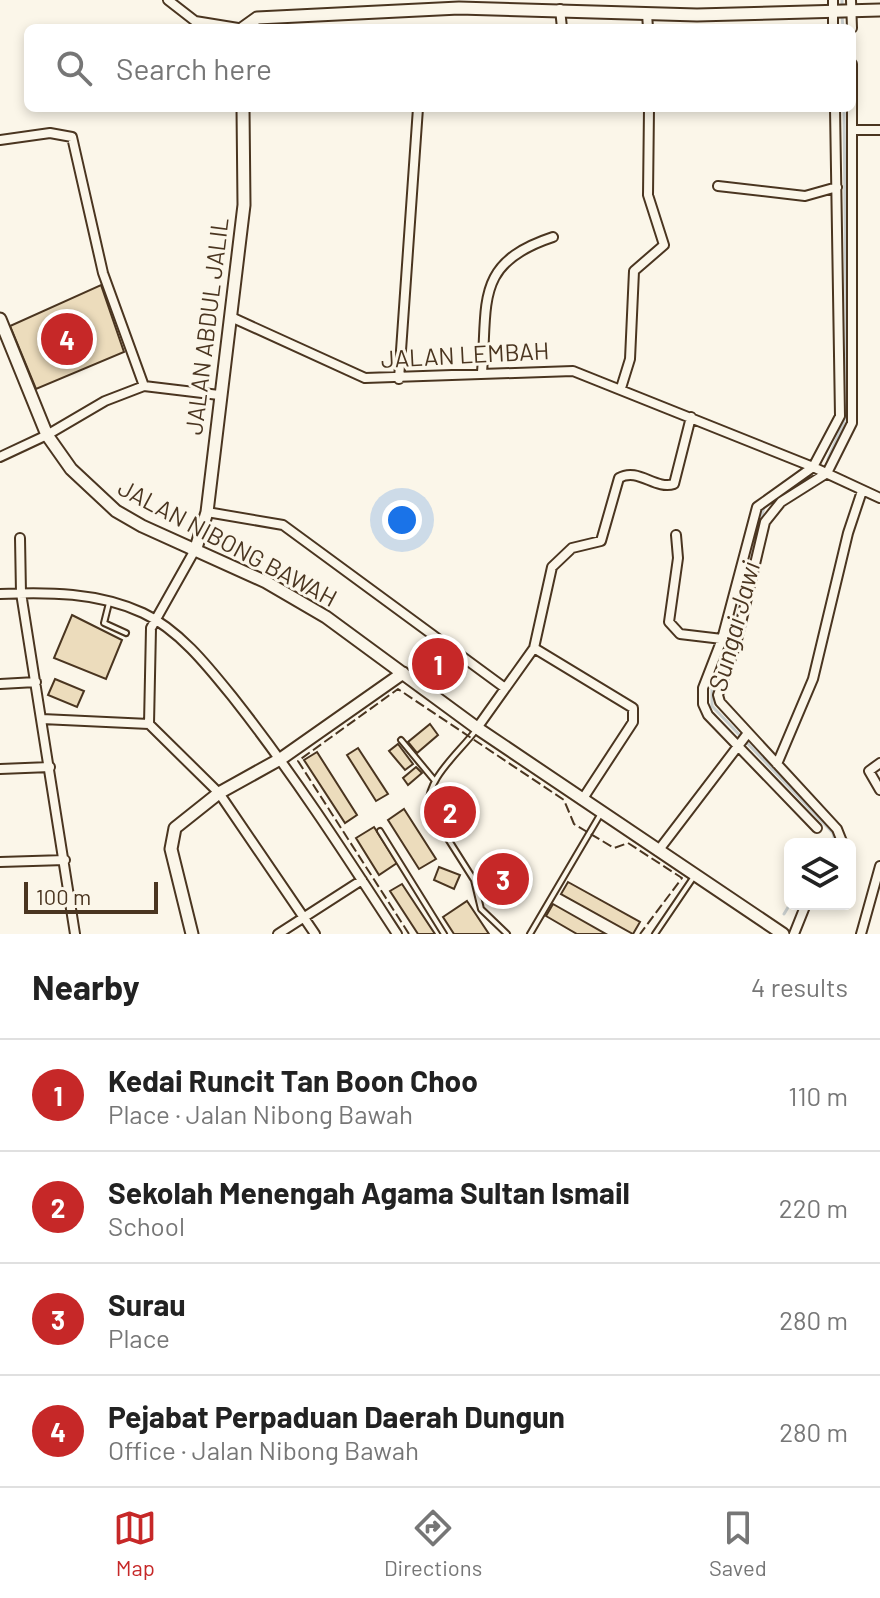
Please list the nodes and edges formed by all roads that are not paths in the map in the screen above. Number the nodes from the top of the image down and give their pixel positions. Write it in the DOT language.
graph roads {
  1 [pos="168,0"];
  2 [pos="842,6"];
  3 [pos="560,9"];
  4 [pos="880,10"];
  5 [pos="647,14"];
  6 [pos="214,24"];
  7 [pos="247,24"];
  8 [pos="562,24"];
  9 [pos="648,24"];
  10 [pos="243,112"];
  11 [pos="418,112"];
  12 [pos="649,112"];
  13 [pos="835,112"];
  14 [pos="852,112"];
  15 [pos="852,130"];
  16 [pos="880,130"];
  17 [pos="0,140"];
  18 [pos="718,186"];
  19 [pos="837,187"];
  20 [pos="553,237"];
  21 [pos="231,317"];
  22 [pos="0,319"];
  23 [pos="482,372"];
  24 [pos="399,379"];
  25 [pos="144,386"];
  26 [pos="621,388"];
  27 [pos="219,395"];
  28 [pos="691,417"];
  29 [pos="47,435"];
  30 [pos="0,457"];
  31 [pos="813,467"];
  32 [pos="827,473"];
  33 [pos="862,491"];
  34 [pos="880,498"];
  35 [pos="207,512"];
  36 [pos="676,535"];
  37 [pos="20,538"];
  38 [pos="196,548"];
  39 [pos="21,593"];
  40 [pos="0,594"];
  41 [pos="110,601"];
  42 [pos="155,619"];
  43 [pos="126,633"];
  44 [pos="722,639"];
  45 [pos="534,648"];
  46 [pos="403,673"];
  47 [pos="36,682"];
  48 [pos="0,684"];
  49 [pos="505,688"];
  50 [pos="42,719"];
  51 [pos="149,724"];
  52 [pos="477,728"];
  53 [pos="743,739"];
  54 [pos="401,740"];
  55 [pos="282,758"];
  56 [pos="880,763"];
  57 [pos="777,764"];
  58 [pos="50,767"];
  59 [pos="0,769"];
  60 [pos="435,781"];
  61 [pos="880,790"];
  62 [pos="219,793"];
  63 [pos="582,800"];
  64 [pos="602,813"];
  65 [pos="817,828"];
  66 [pos="380,831"];
  67 [pos="841,838"];
  68 [pos="658,851"];
  69 [pos="65,860"];
  70 [pos="0,862"];
  71 [pos="880,866"];
  72 [pos="695,876"];
  73 [pos="362,880"];
  74 [pos="804,910"];
  75 [pos="304,917"];
  76 [pos="781,933"];
  77 [pos="75,934"];
  78 [pos="192,934"];
  79 [pos="278,934"];
  80 [pos="315,934"];
  81 [pos="397,934"];
  82 [pos="444,934"];
  83 [pos="507,934"];
  84 [pos="530,934"];
  85 [pos="655,934"];
  86 [pos="794,934"];
  87 [pos="861,934"];
  1 -- 6 [label="street"];
  2 -- 4 [label="street"];
  2 -- 5 [label="street"];
  3 -- 5 [label="street"];
  3 -- 7 [label="street"];
  3 -- 8 [label="street"];
  5 -- 9 [label="street"];
  10 -- 21 [label="street, JALAN ABDUL JALIL"];
  11 -- 24 [label="street"];
  12 -- 26 [label="street"];
  13 -- 19 [label="street"];
  14 -- 15 [label="street"];
  15 -- 16 [label="street"];
  15 -- 32 [label="street"];
  17 -- 25 [label="street"];
  18 -- 19 [label="street"];
  19 -- 31 [label="street"];
  20 -- 23 [label="street"];
  21 -- 24 [label="street, JALAN LEMBAH"];
  21 -- 27 [label="street, JALAN ABDUL JALIL"];
  22 -- 29 [label="street, JALAN NIBONG BAWAH"];
  23 -- 24 [label="street, JALAN LEMBAH"];
  23 -- 26 [label="street, JALAN LEMBAH"];
  25 -- 27 [label="street"];
  25 -- 29 [label="street"];
  26 -- 28 [label="street, JALAN LEMBAH"];
  27 -- 35 [label="street, JALAN ABDUL JALIL"];
  28 -- 31 [label="street, JALAN LEMBAH"];
  28 -- 45 [label="street"];
  29 -- 30 [label="street"];
  29 -- 38 [label="street, JALAN NIBONG BAWAH"];
  31 -- 32 [label="street, JALAN LEMBAH"];
  31 -- 44 [label="street"];
  32 -- 33 [label="street, JALAN LEMBAH"];
  32 -- 53 [label="street"];
  33 -- 34 [label="street, JALAN LEMBAH"];
  33 -- 57 [label="street"];
  35 -- 38 [label="street, JALAN ABDUL JALIL"];
  35 -- 49 [label="street"];
  36 -- 44 [label="street"];
  37 -- 39 [label="street"];
  38 -- 42 [label="street"];
  38 -- 46 [label="street, JALAN NIBONG BAWAH"];
  39 -- 40 [label="street"];
  39 -- 41 [label="street"];
  39 -- 47 [label="street"];
  41 -- 42 [label="street"];
  41 -- 43 [label="lane"];
  42 -- 51 [label="street"];
  42 -- 55 [label="street"];
  44 -- 53 [label="street"];
  45 -- 49 [label="street"];
  45 -- 63 [label="street"];
  46 -- 52 [label="street, JALAN NIBONG BAWAH"];
  46 -- 55 [label="street"];
  47 -- 48 [label="street"];
  47 -- 50 [label="street"];
  49 -- 52 [label="street"];
  50 -- 51 [label="street"];
  50 -- 58 [label="street"];
  51 -- 62 [label="street"];
  52 -- 60 [label="lane"];
  52 -- 63 [label="street, JALAN NIBONG BAWAH"];
  53 -- 57 [label="street"];
  53 -- 65 [label="street"];
  53 -- 68 [label="street"];
  54 -- 60 [label="lane"];
  55 -- 62 [label="street"];
  55 -- 73 [label="street"];
  56 -- 61 [label="street"];
  57 -- 67 [label="street"];
  58 -- 59 [label="street"];
  58 -- 69 [label="street"];
  60 -- 83 [label="lane"];
  62 -- 75 [label="street"];
  62 -- 78 [label="street"];
  63 -- 64 [label="street, JALAN NIBONG BAWAH"];
  64 -- 68 [label="street, JALAN NIBONG BAWAH"];
  64 -- 84 [label="lane"];
  66 -- 82 [label="lane"];
  68 -- 72 [label="street, JALAN NIBONG BAWAH"];
  69 -- 70 [label="street"];
  69 -- 77 [label="street"];
  71 -- 87 [label="street"];
  72 -- 76 [label="street, JALAN NIBONG BAWAH"];
  72 -- 85 [label="lane"];
  73 -- 75 [label="street"];
  73 -- 81 [label="street"];
  74 -- 86 [label="street"];
  75 -- 79 [label="street"];
  75 -- 80 [label="street"];
}
